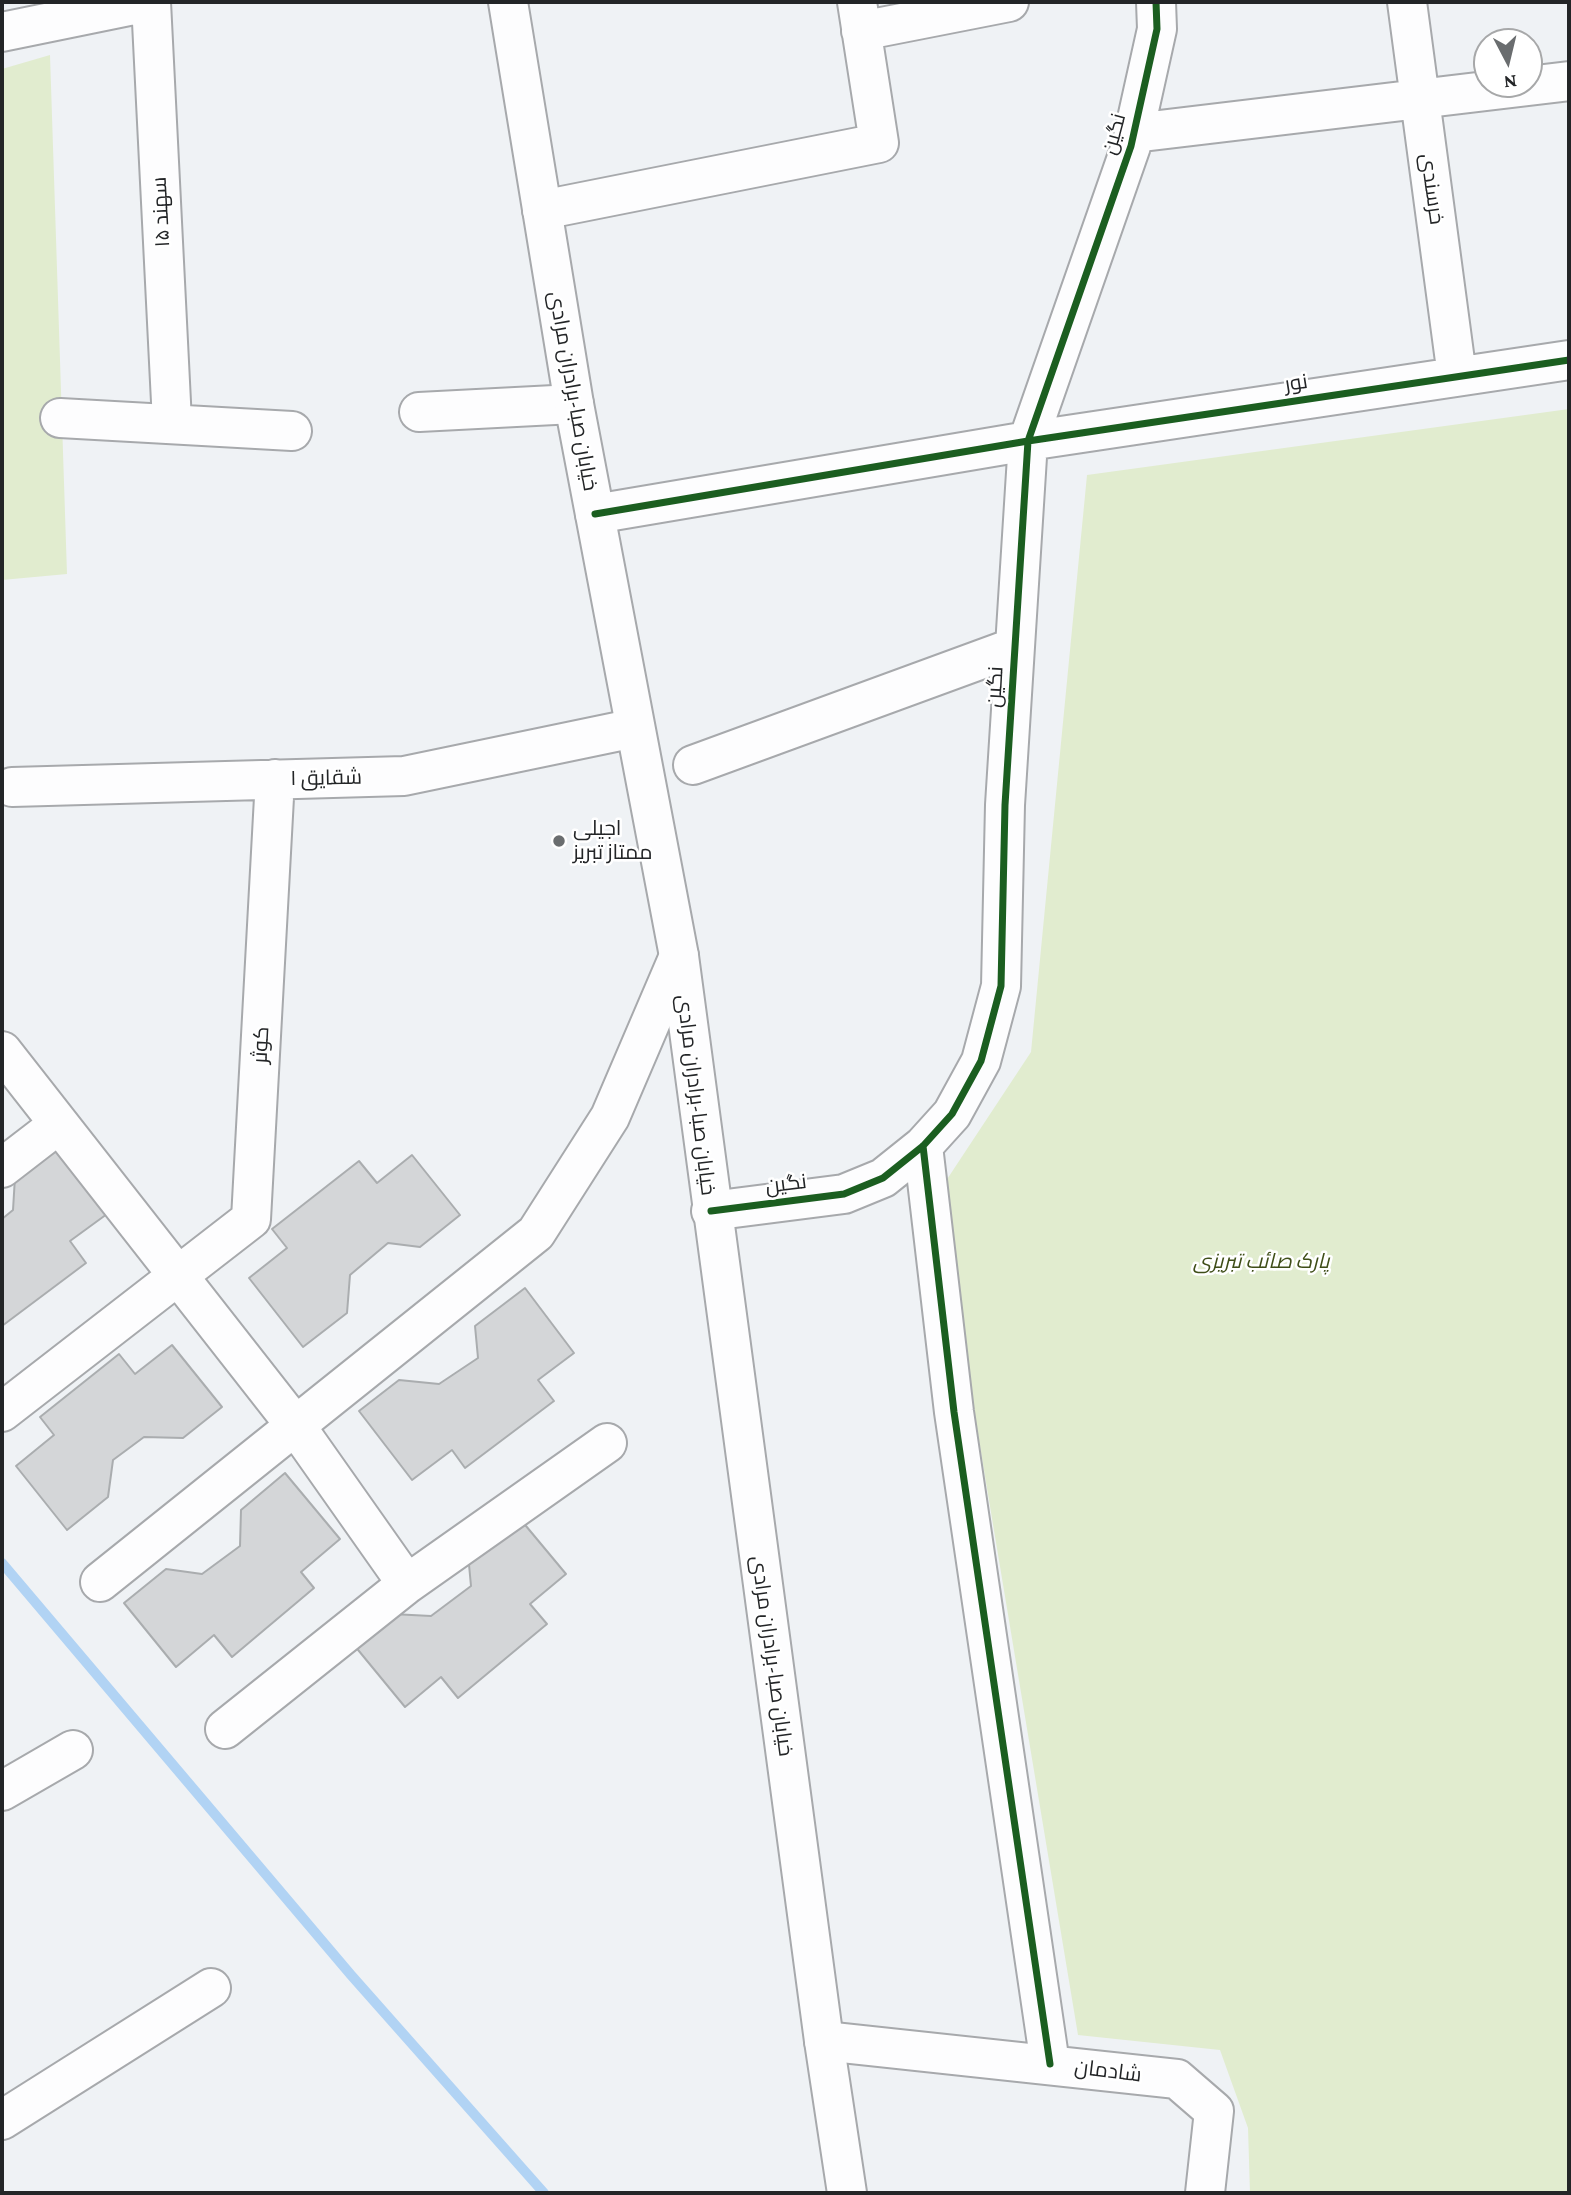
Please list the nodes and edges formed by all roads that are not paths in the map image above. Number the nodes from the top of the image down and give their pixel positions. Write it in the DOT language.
graph roads {
  1 [pos="150,2"];
  2 [pos="508,2"];
  3 [pos="1009,2"];
  4 [pos="1156,2"];
  5 [pos="1407,2"];
  6 [pos="859,17"];
  7 [pos="2,32"];
  8 [pos="1569,81"];
  9 [pos="1420,98"];
  10 [pos="1134,133"];
  11 [pos="542,210"];
  12 [pos="1569,360"];
  13 [pos="1457,376"];
  14 [pos="574,404"];
  15 [pos="419,412"];
  16 [pos="60,418"];
  17 [pos="172,422"];
  18 [pos="292,431"];
  19 [pos="1028,441"];
  20 [pos="595,514"];
  21 [pos="1015,647"];
  22 [pos="635,728"];
  23 [pos="693,765"];
  24 [pos="275,779"];
  25 [pos="12,787"];
  26 [pos="679,956"];
  27 [pos="2,1051"];
  28 [pos="59,1124"];
  29 [pos="923,1146"];
  30 [pos="2,1168"];
  31 [pos="712,1211"];
  32 [pos="177,1274"];
  33 [pos="2,1412"];
  34 [pos="295,1425"];
  35 [pos="607,1443"];
  36 [pos="100,1582"];
  37 [pos="407,1584"];
  38 [pos="225,1729"];
  39 [pos="73,1750"];
  40 [pos="2,1791"];
  41 [pos="211,1989"];
  42 [pos="824,2041"];
  43 [pos="1050,2064"];
  44 [pos="2,2120"];
  45 [pos="847,2193"];
  46 [pos="1205,2193"];
  1 -- 7 [label="street"];
  1 -- 17 [label="street, سهند ۱۵"];
  2 -- 11 [label="street, خیابان صبا-برادران مرادی"];
  3 -- 6 [label="street"];
  4 -- 10 [label="street, نگین"];
  5 -- 9 [label="street, خرسندی"];
  6 -- 11 [label="street"];
  8 -- 9 [label="street"];
  9 -- 10 [label="street"];
  9 -- 13 [label="street, خرسندی"];
  10 -- 19 [label="street, نگین"];
  11 -- 14 [label="street, خیابان صبا-برادران مرادی"];
  12 -- 13 [label="street, نور"];
  13 -- 19 [label="street, نور"];
  14 -- 15 [label="street"];
  14 -- 20 [label="street, خیابان صبا-برادران مرادی"];
  16 -- 17 [label="street"];
  17 -- 18 [label="street"];
  19 -- 20 [label="street, نور"];
  19 -- 21 [label="street, نگین"];
  20 -- 22 [label="street, خیابان صبا-برادران مرادی"];
  21 -- 23 [label="street"];
  21 -- 29 [label="street, نگین"];
  22 -- 24 [label="street, شقایق ۱"];
  22 -- 26 [label="street, خیابان صبا-برادران مرادی"];
  24 -- 25 [label="street, شقایق ۱"];
  24 -- 32 [label="street, کوثر"];
  26 -- 31 [label="street, خیابان صبا-برادران مرادی"];
  26 -- 34 [label="street"];
  27 -- 28 [label="street"];
  28 -- 30 [label="street"];
  28 -- 32 [label="street"];
  29 -- 31 [label="street, نگین"];
  29 -- 43 [label="street"];
  31 -- 42 [label="street, خیابان صبا-برادران مرادی"];
  32 -- 33 [label="street"];
  32 -- 34 [label="street"];
  34 -- 36 [label="street"];
  34 -- 37 [label="street"];
  35 -- 37 [label="street"];
  37 -- 38 [label="street"];
  39 -- 40 [label="street"];
  41 -- 44 [label="street"];
  42 -- 43 [label="street, شادمان"];
  42 -- 45 [label="street, خیابان صبا-برادران مرادی"];
  43 -- 46 [label="street, شادمان"];
}
